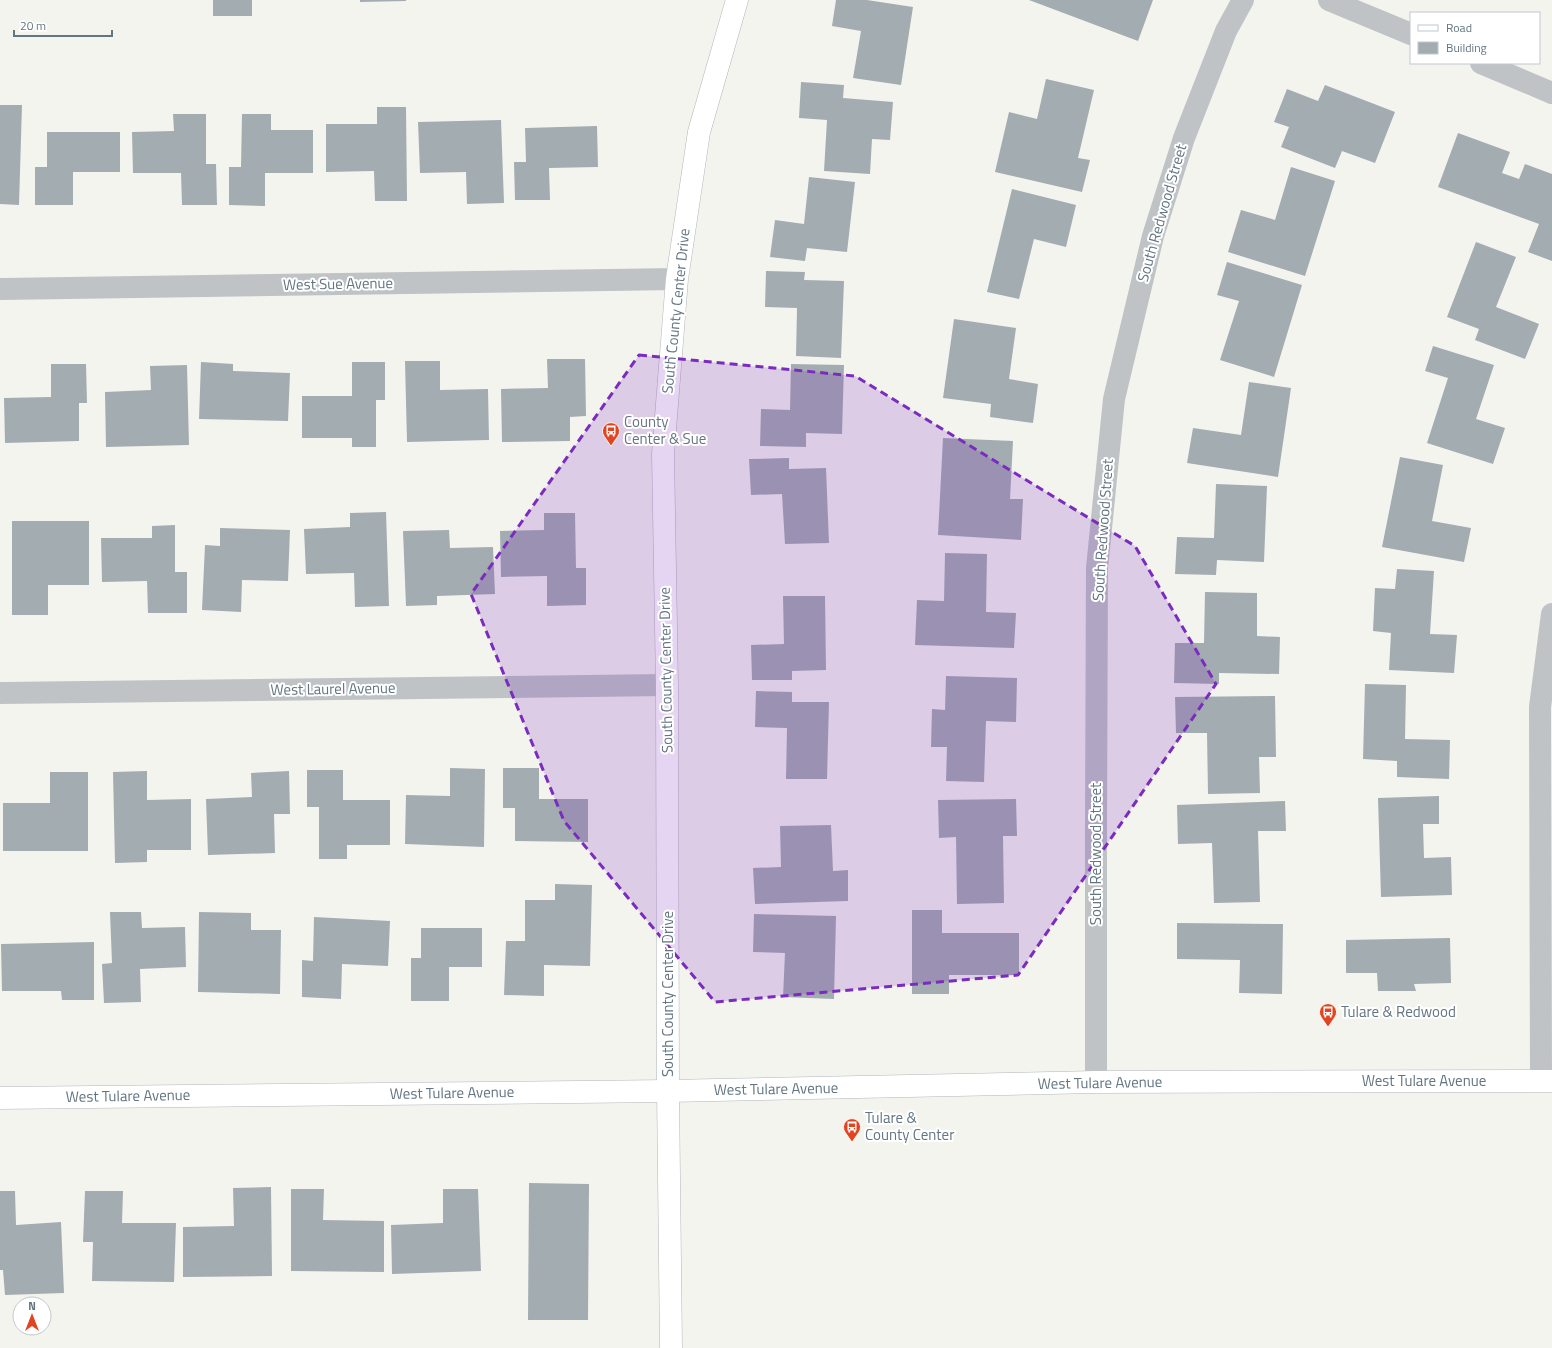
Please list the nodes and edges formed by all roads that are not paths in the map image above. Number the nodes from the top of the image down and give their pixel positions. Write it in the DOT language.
graph roads {
  1 [pos="737,0"];
  2 [pos="1243,0"];
  3 [pos="1330,0"];
  4 [pos="1410,34"];
  5 [pos="1483,64"];
  6 [pos="1552,93"];
  7 [pos="677,279"];
  8 [pos="0,289"];
  9 [pos="1552,614"];
  10 [pos="667,685"];
  11 [pos="0,694"];
  12 [pos="1547,1081"];
  13 [pos="1096,1082"];
  14 [pos="668,1091"];
  15 [pos="0,1098"];
  16 [pos="671,1348"];
  1 -- 7 [label="street, South County Center Drive"];
  2 -- 13 [label="street, South Redwood Street"];
  3 -- 4 [label="street"];
  5 -- 6 [label="street"];
  7 -- 8 [label="street, West Sue Avenue"];
  7 -- 10 [label="street, South County Center Drive"];
  9 -- 12 [label="street"];
  10 -- 11 [label="street, West Laurel Avenue"];
  10 -- 14 [label="street, South County Center Drive"];
  12 -- 13 [label="street, West Tulare Avenue"];
  13 -- 14 [label="street, West Tulare Avenue"];
  14 -- 15 [label="street, West Tulare Avenue"];
  14 -- 16 [label="street, South County Center Drive"];
}
